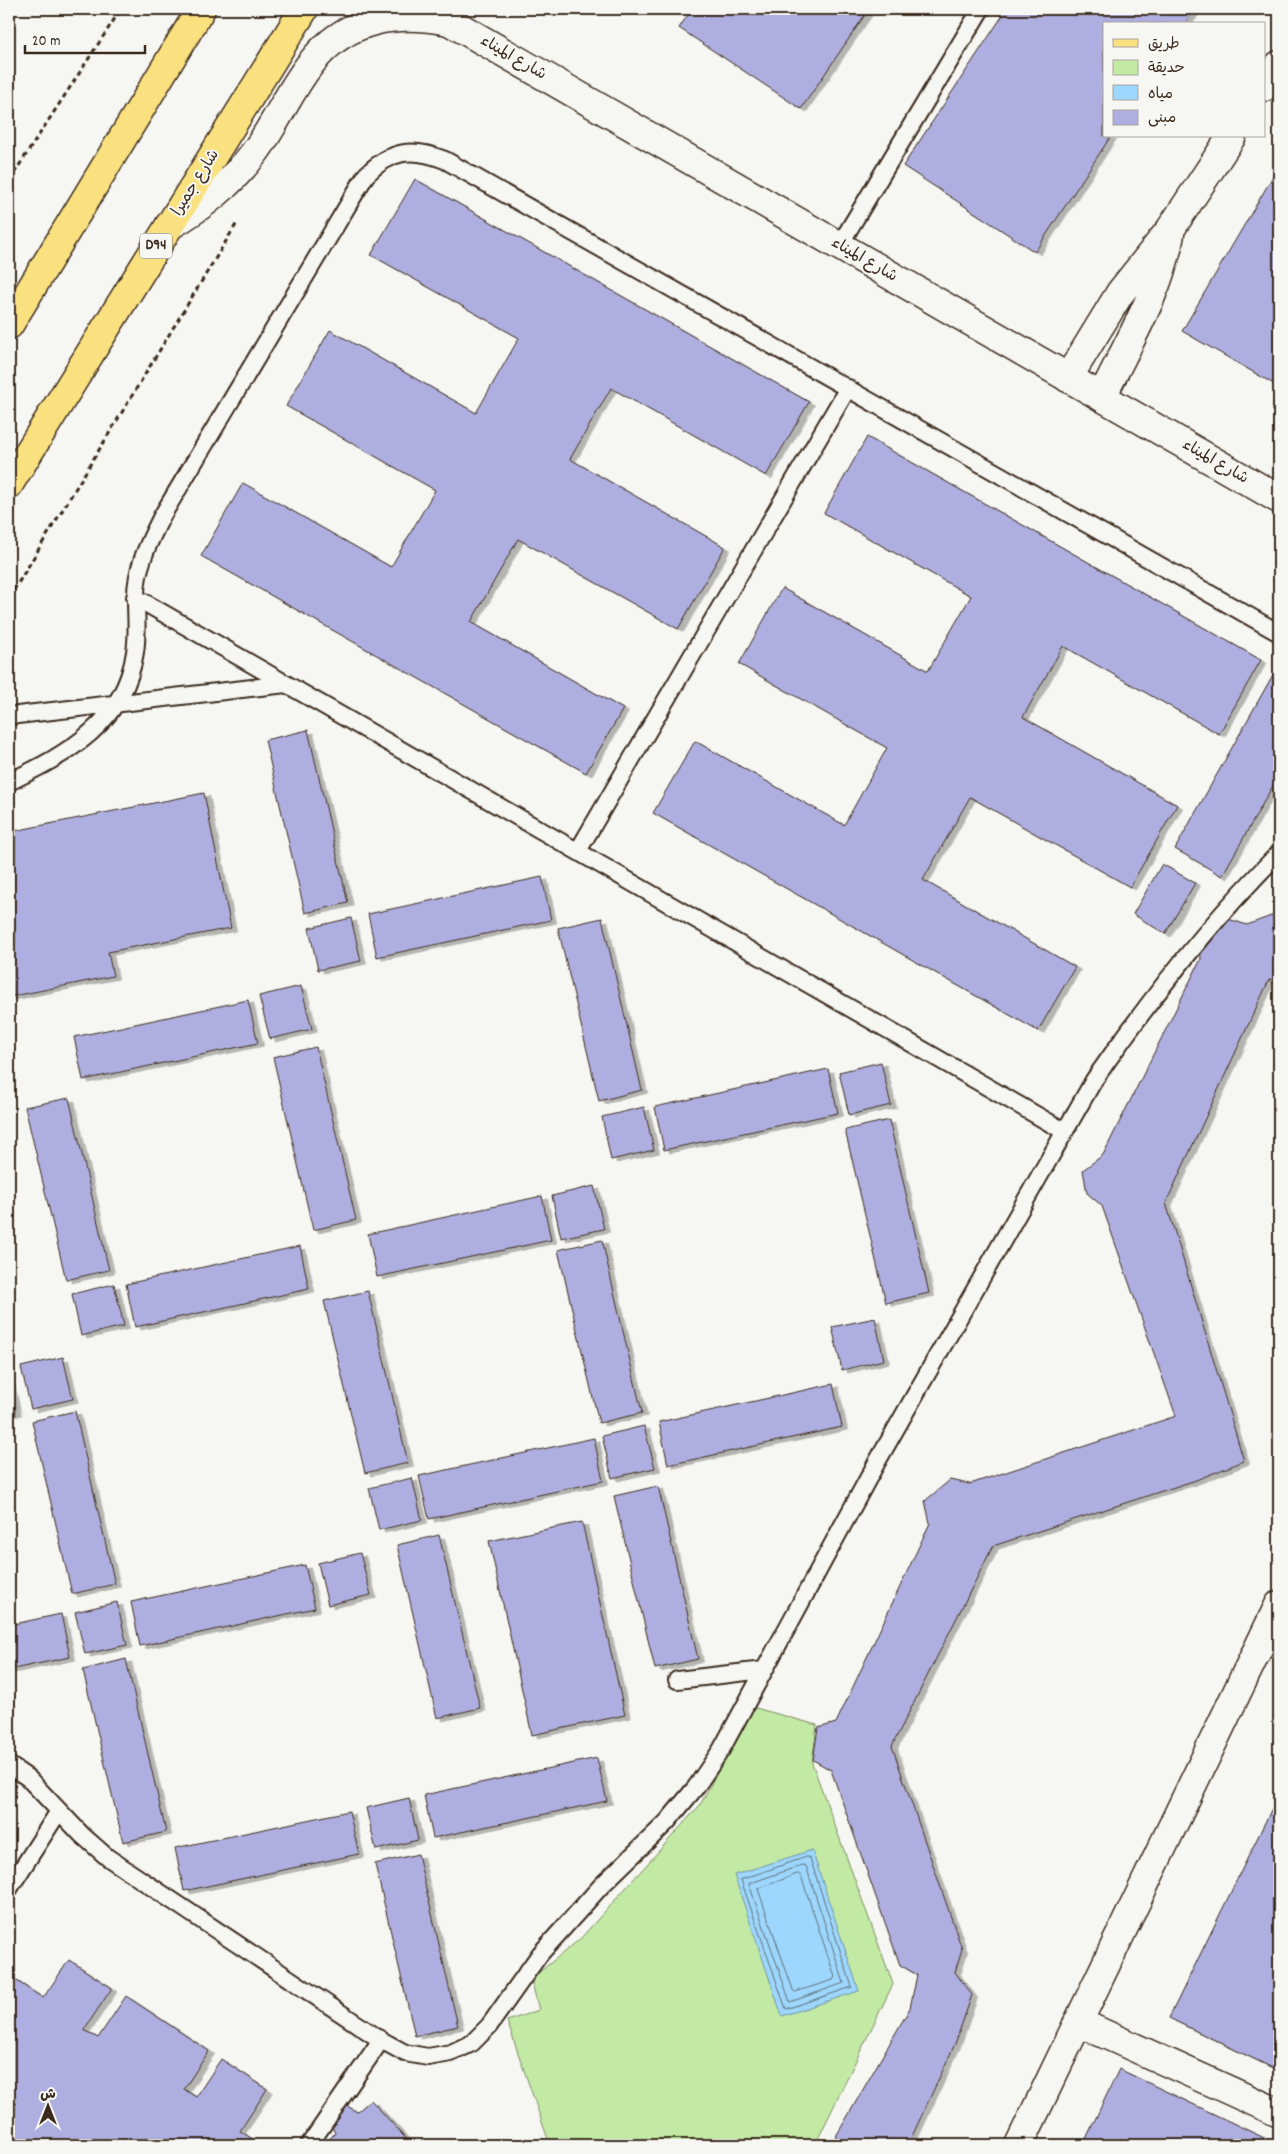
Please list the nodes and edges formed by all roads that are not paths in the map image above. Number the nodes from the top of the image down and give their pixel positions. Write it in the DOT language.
graph roads {
  1 [pos="201,9"];
  2 [pos="304,9"];
  3 [pos="981,9"];
  4 [pos="443,15"];
  5 [pos="1279,65"];
  6 [pos="1266,84"];
  7 [pos="1231,138"];
  8 [pos="169,226"];
  9 [pos="1170,230"];
  10 [pos="839,246"];
  11 [pos="11,316"];
  12 [pos="1068,378"];
  13 [pos="848,388"];
  14 [pos="1102,397"];
  15 [pos="9,484"];
  16 [pos="1279,499"];
  17 [pos="136,597"];
  18 [pos="1279,633"];
  19 [pos="286,684"];
  20 [pos="116,704"];
  21 [pos="9,716"];
  22 [pos="9,782"];
  23 [pos="578,852"];
  24 [pos="1279,853"];
  25 [pos="1064,1131"];
  26 [pos="1279,1605"];
  27 [pos="764,1670"];
  28 [pos="677,1680"];
  29 [pos="9,1765"];
  30 [pos="59,1811"];
  31 [pos="9,1889"];
  32 [pos="1078,2022"];
  33 [pos="382,2040"];
  34 [pos="1279,2113"];
  35 [pos="310,2145"];
  36 [pos="1019,2145"];
  1 -- 11 [label="main road"];
  2 -- 8 [label="main road, شارع جميرا / D94"];
  3 -- 10 [label="lane"];
  4 -- 8 [label="street"];
  4 -- 10 [label="street, شارع الميناء"];
  5 -- 6 [label="street"];
  7 -- 9 [label="street"];
  8 -- 15 [label="main road, شارع جميرا / D94"];
  9 -- 12 [label="street"];
  9 -- 14 [label="street"];
  10 -- 12 [label="street, شارع الميناء"];
  12 -- 14 [label="street, شارع الميناء"];
  13 -- 17 [label="lane"];
  13 -- 18 [label="lane"];
  13 -- 23 [label="lane"];
  14 -- 16 [label="street, شارع الميناء"];
  17 -- 19 [label="lane"];
  17 -- 20 [label="lane"];
  19 -- 20 [label="lane"];
  19 -- 23 [label="lane"];
  20 -- 21 [label="lane"];
  20 -- 22 [label="lane"];
  23 -- 25 [label="lane"];
  24 -- 25 [label="lane"];
  25 -- 27 [label="lane"];
  26 -- 32 [label="street"];
  27 -- 28 [label="lane"];
  27 -- 33 [label="lane"];
  29 -- 30 [label="lane"];
  30 -- 31 [label="lane"];
  30 -- 33 [label="lane"];
  32 -- 34 [label="street"];
  32 -- 36 [label="street"];
  33 -- 35 [label="lane"];
}
